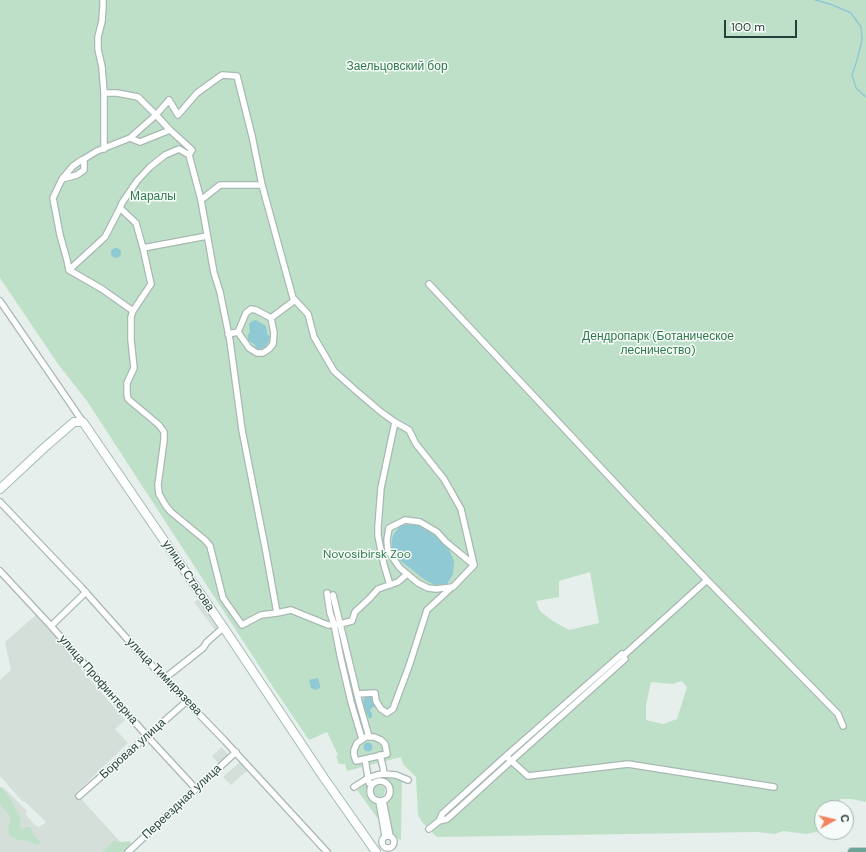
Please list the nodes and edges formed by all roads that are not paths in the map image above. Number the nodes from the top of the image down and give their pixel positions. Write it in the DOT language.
graph roads {
  1 [pos="103,0"];
  2 [pos="104,93"];
  3 [pos="156,114"];
  4 [pos="170,130"];
  5 [pos="130,138"];
  6 [pos="104,148"];
  7 [pos="190,155"];
  8 [pos="84,159"];
  9 [pos="62,179"];
  10 [pos="262,185"];
  11 [pos="201,200"];
  12 [pos="120,208"];
  13 [pos="207,236"];
  14 [pos="143,248"];
  15 [pos="69,270"];
  16 [pos="429,284"];
  17 [pos="295,300"];
  18 [pos="1,303"];
  19 [pos="133,310"];
  20 [pos="271,318"];
  21 [pos="238,332"];
  22 [pos="228,334"];
  23 [pos="82,422"];
  24 [pos="395,422"];
  25 [pos="0,489"];
  26 [pos="0,502"];
  27 [pos="378,527"];
  28 [pos="389,528"];
  29 [pos="474,565"];
  30 [pos="0,571"];
  31 [pos="407,574"];
  32 [pos="707,580"];
  33 [pos="390,585"];
  34 [pos="453,586"];
  35 [pos="86,592"];
  36 [pos="330,594"];
  37 [pos="277,613"];
  38 [pos="337,624"];
  39 [pos="51,626"];
  40 [pos="224,627"];
  41 [pos="623,656"];
  42 [pos="165,678"];
  43 [pos="357,694"];
  44 [pos="187,701"];
  45 [pos="843,726"];
  46 [pos="147,736"];
  47 [pos="369,737"];
  48 [pos="362,739"];
  49 [pos="236,752"];
  50 [pos="506,756"];
  51 [pos="381,757"];
  52 [pos="365,761"];
  53 [pos="511,761"];
  54 [pos="384,771"];
  55 [pos="368,778"];
  56 [pos="377,778"];
  57 [pos="408,780"];
  58 [pos="774,787"];
  59 [pos="354,788"];
  60 [pos="196,789"];
  61 [pos="79,796"];
  62 [pos="381,801"];
  63 [pos="439,821"];
  64 [pos="429,829"];
  65 [pos="388,836"];
  66 [pos="394,844"];
  67 [pos="401,845"];
  68 [pos="381,850"];
  69 [pos="128,852"];
  70 [pos="327,852"];
  71 [pos="852,852"];
  72 [pos="866,852"];
  1 -- 2 [label="street"];
  2 -- 3 [label="street"];
  2 -- 6 [label="street"];
  3 -- 4 [label="street"];
  3 -- 5 [label="street"];
  3 -- 10 [label="street"];
  4 -- 5 [label="street"];
  4 -- 7 [label="street"];
  5 -- 6 [label="street"];
  6 -- 8 [label="street"];
  7 -- 11 [label="street"];
  7 -- 12 [label="street"];
  8 -- 9 [label="street"];
  8 -- 9 [label="street"];
  9 -- 15 [label="street"];
  10 -- 11 [label="street"];
  10 -- 17 [label="street"];
  11 -- 13 [label="street"];
  12 -- 14 [label="street"];
  12 -- 15 [label="street"];
  13 -- 14 [label="street"];
  13 -- 22 [label="street"];
  14 -- 19 [label="street"];
  15 -- 19 [label="street"];
  16 -- 32 [label="street"];
  17 -- 20 [label="street"];
  17 -- 24 [label="street"];
  18 -- 23 [label="street, улица Стасова"];
  19 -- 37 [label="street"];
  20 -- 21 [label="street"];
  20 -- 21 [label="street"];
  21 -- 22 [label="street"];
  22 -- 37 [label="street"];
  23 -- 25 [label="street"];
  23 -- 40 [label="street, улица Стасова"];
  24 -- 27 [label="street"];
  24 -- 29 [label="street"];
  26 -- 35 [label="street, улица Тимирязева"];
  27 -- 28 [label="street"];
  27 -- 33 [label="street"];
  28 -- 29 [label="street"];
  28 -- 31 [label="street"];
  29 -- 34 [label="street"];
  30 -- 39 [label="street, улица Профинтерна"];
  31 -- 33 [label="street"];
  31 -- 34 [label="street"];
  32 -- 41 [label="street"];
  32 -- 45 [label="street"];
  33 -- 38 [label="street"];
  34 -- 43 [label="street"];
  35 -- 39 [label="street"];
  35 -- 42 [label="street, улица Тимирязева"];
  36 -- 38 [label="street"];
  37 -- 38 [label="street"];
  38 -- 43 [label="street"];
  38 -- 48 [label="street"];
  39 -- 46 [label="street, улица Профинтерна"];
  40 -- 42 [label="street"];
  40 -- 68 [label="street, улица Стасова"];
  41 -- 50 [label="street"];
  41 -- 53 [label="street"];
  42 -- 44 [label="street, улица Тимирязева"];
  43 -- 47 [label="street"];
  44 -- 46 [label="street, Боровая улица"];
  44 -- 49 [label="street, улица Тимирязева"];
  46 -- 60 [label="street, улица Профинтерна"];
  46 -- 61 [label="street, Боровая улица"];
  47 -- 48 [label="street"];
  47 -- 51 [label="street"];
  48 -- 52 [label="street"];
  49 -- 60 [label="street, Переездная улица"];
  49 -- 70 [label="street, улица Тимирязева"];
  50 -- 53 [label="street"];
  50 -- 63 [label="street"];
  51 -- 52 [label="street"];
  51 -- 54 [label="street"];
  52 -- 55 [label="street"];
  53 -- 58 [label="street"];
  53 -- 63 [label="street"];
  54 -- 56 [label="street"];
  54 -- 57 [label="street"];
  55 -- 56 [label="street"];
  55 -- 59 [label="street"];
  56 -- 62 [label="street"];
  56 -- 62 [label="street"];
  60 -- 69 [label="street, Переездная улица"];
  62 -- 65 [label="street"];
  63 -- 64 [label="street"];
  65 -- 66 [label="street"];
  65 -- 68 [label="street"];
  66 -- 67 [label="street"];
  66 -- 68 [label="street"];
  71 -- 72 [label="main road"];
}
